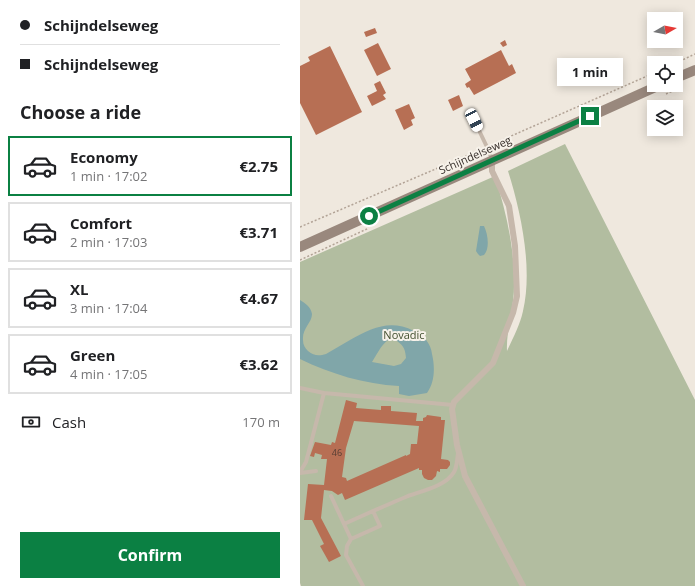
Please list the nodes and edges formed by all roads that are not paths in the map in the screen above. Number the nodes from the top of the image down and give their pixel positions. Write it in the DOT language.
graph roads {
  1 [pos="695,70"];
  2 [pos="683,75"];
  3 [pos="647,91"];
  4 [pos="474,120"];
  5 [pos="492,160"];
  6 [pos="300,247"];
  7 [pos="300,388"];
  8 [pos="324,393"];
  9 [pos="453,404"];
  10 [pos="458,449"];
  11 [pos="316,471"];
  12 [pos="300,472"];
  13 [pos="331,496"];
  14 [pos="374,511"];
  15 [pos="344,524"];
  16 [pos="351,539"];
  17 [pos="362,586"];
  18 [pos="523,586"];
  1 -- 2 [label="main road"];
  3 -- 5 [label="main road, Schijndelseweg"];
  4 -- 5 [label="lane"];
  5 -- 6 [label="main road, Schijndelseweg"];
  5 -- 9 [label="street"];
  7 -- 8 [label="lane"];
  8 -- 9 [label="lane"];
  8 -- 12 [label="lane"];
  9 -- 10 [label="street"];
  10 -- 14 [label="lane"];
  10 -- 18 [label="street"];
  11 -- 12 [label="lane"];
  13 -- 15 [label="lane"];
  14 -- 15 [label="lane"];
  14 -- 16 [label="lane"];
  15 -- 16 [label="lane"];
  16 -- 17 [label="lane"];
}
